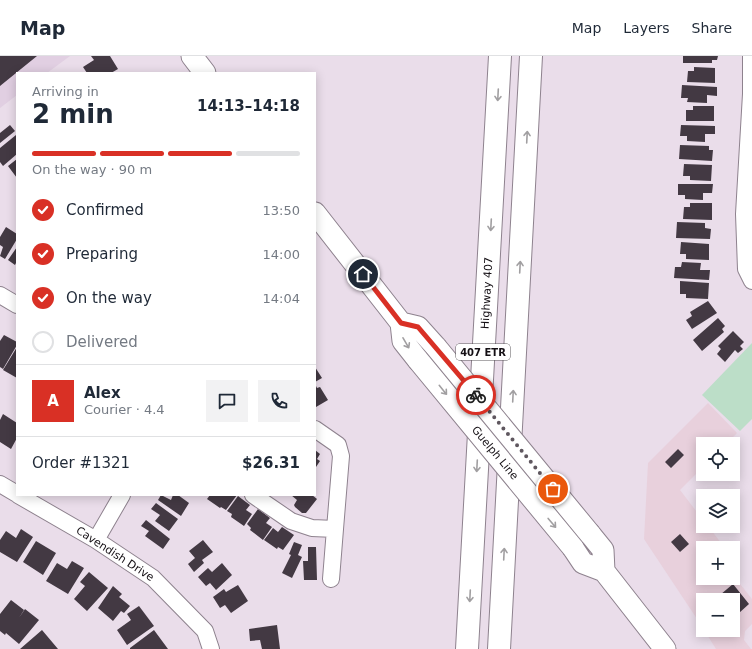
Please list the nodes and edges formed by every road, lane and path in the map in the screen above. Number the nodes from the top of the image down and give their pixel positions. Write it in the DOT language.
graph roads {
  1 [pos="192,56"];
  2 [pos="500,56"];
  3 [pos="531,56"];
  4 [pos="751,56"];
  5 [pos="205,72"];
  6 [pos="751,94"];
  7 [pos="316,214"];
  8 [pos="752,281"];
  9 [pos="0,295"];
  10 [pos="16,304"];
  11 [pos="401,323"];
  12 [pos="316,430"];
  13 [pos="0,485"];
  14 [pos="16,494"];
  15 [pos="20,496"];
  16 [pos="121,496"];
  17 [pos="255,496"];
  18 [pos="335,530"];
  19 [pos="96,540"];
  20 [pos="604,572"];
  21 [pos="331,579"];
  22 [pos="211,649"];
  23 [pos="467,649"];
  24 [pos="499,649"];
  25 [pos="664,649"];
  1 -- 5 [label="main road"];
  2 -- 23 [label="highway, Highway 407 / 407 ETR, one-way"];
  24 -- 3 [label="highway, 407 ETR, one-way"];
  4 -- 6 [label="street"];
  6 -- 8 [label="street"];
  7 -- 11 [label="main road, Guelph Line"];
  9 -- 10 [label="street"];
  11 -- 20 [label="main road, Guelph Line, one-way, bridge"];
  11 -- 20 [label="main road, Guelph Line, bridge"];
  12 -- 18 [label="street"];
  13 -- 14 [label="street, Cavendish Drive"];
  15 -- 19 [label="street, Cavendish Drive"];
  16 -- 19 [label="street"];
  17 -- 18 [label="street"];
  18 -- 21 [label="street"];
  19 -- 22 [label="street, Cavendish Drive"];
  20 -- 25 [label="main road, Guelph Line"];
}
